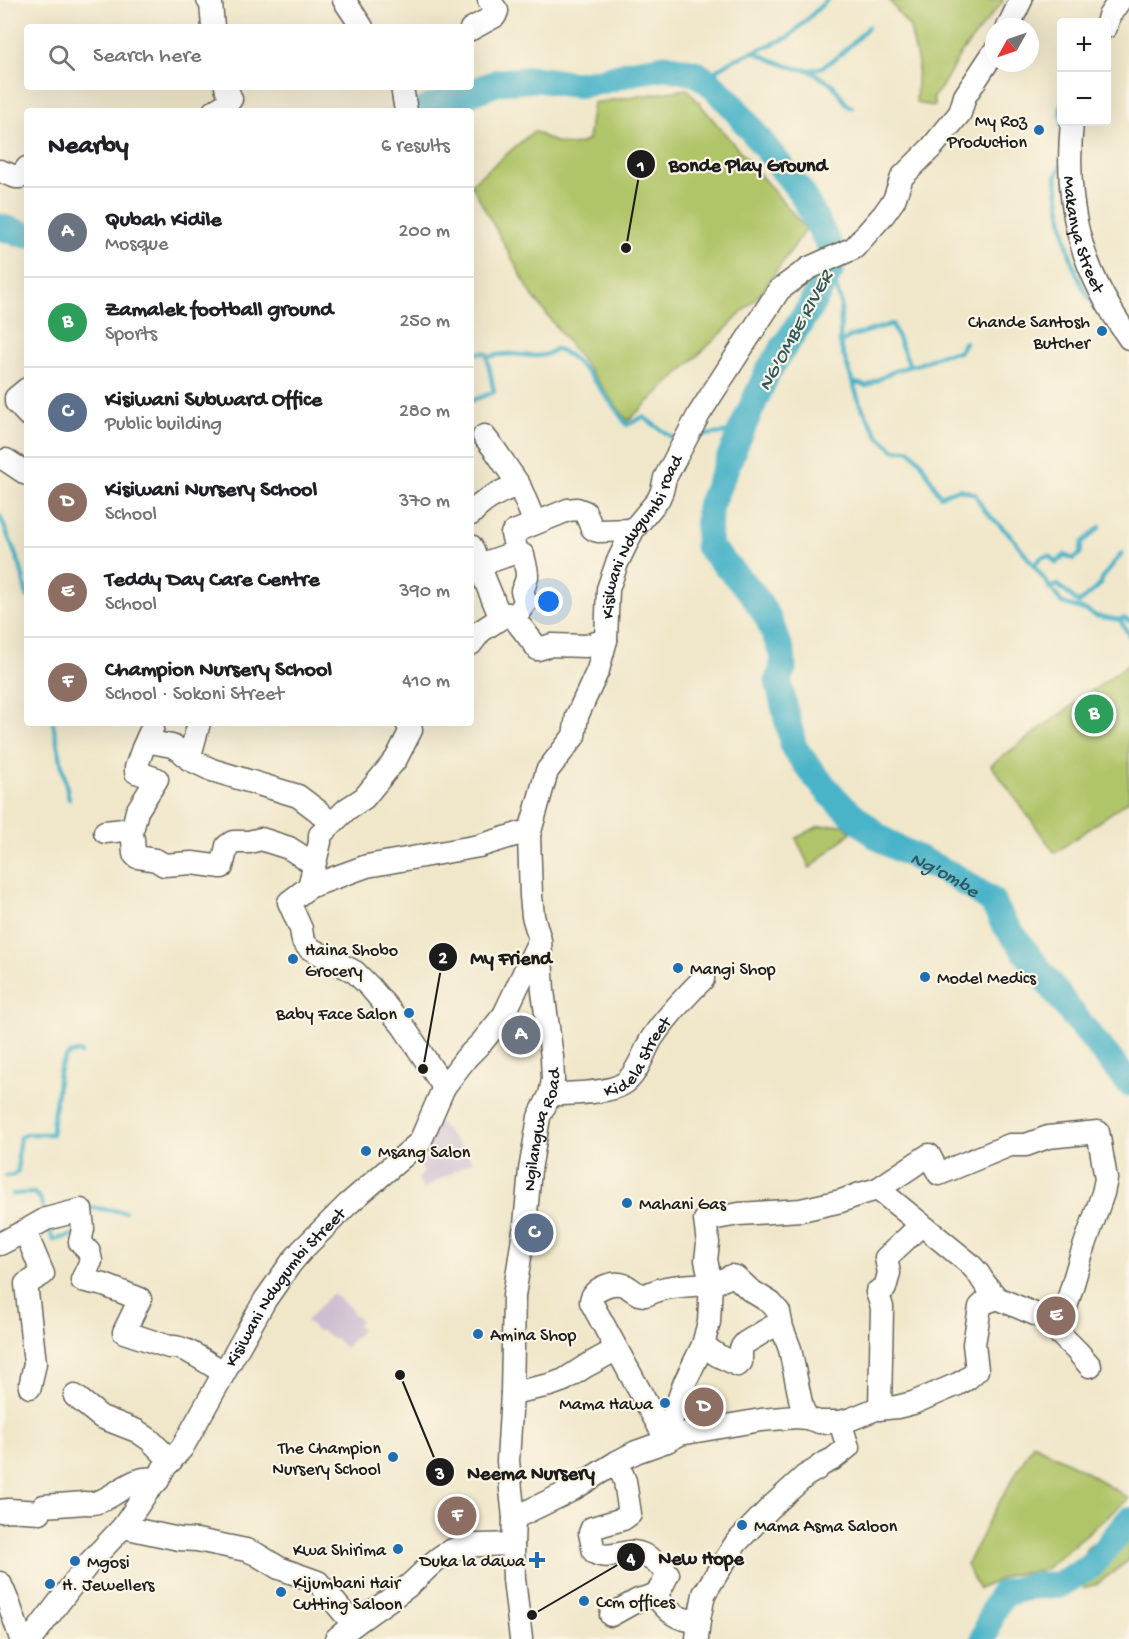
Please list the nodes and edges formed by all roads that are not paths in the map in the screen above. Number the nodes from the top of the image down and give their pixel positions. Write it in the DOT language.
graph roads {
  1 [pos="208,0"];
  2 [pos="344,0"];
  3 [pos="489,0"];
  4 [pos="1021,0"];
  5 [pos="1012,18"];
  6 [pos="213,24"];
  7 [pos="360,24"];
  8 [pos="474,27"];
  9 [pos="985,66"];
  10 [pos="227,90"];
  11 [pos="402,90"];
  12 [pos="219,108"];
  13 [pos="406,108"];
  14 [pos="1072,126"];
  15 [pos="0,171"];
  16 [pos="24,172"];
  17 [pos="1129,338"];
  18 [pos="24,391"];
  19 [pos="24,411"];
  20 [pos="484,436"];
  21 [pos="6,460"];
  22 [pos="24,472"];
  23 [pos="519,485"];
  24 [pos="474,511"];
  25 [pos="535,523"];
  26 [pos="633,530"];
  27 [pos="517,552"];
  28 [pos="477,570"];
  29 [pos="528,580"];
  30 [pos="510,616"];
  31 [pos="474,640"];
  32 [pos="606,640"];
  33 [pos="197,726"];
  34 [pos="409,726"];
  35 [pos="151,730"];
  36 [pos="189,759"];
  37 [pos="328,826"];
  38 [pos="130,831"];
  39 [pos="105,832"];
  40 [pos="529,835"];
  41 [pos="314,864"];
  42 [pos="309,887"];
  43 [pos="540,940"];
  44 [pos="703,979"];
  45 [pos="444,1088"];
  46 [pos="550,1095"];
  47 [pos="878,1189"];
  48 [pos="921,1225"];
  49 [pos="25,1231"];
  50 [pos="0,1244"];
  51 [pos="711,1283"];
  52 [pos="996,1298"];
  53 [pos="780,1322"];
  54 [pos="1053,1328"];
  55 [pos="703,1345"];
  56 [pos="615,1350"];
  57 [pos="1090,1366"];
  58 [pos="224,1373"];
  59 [pos="30,1387"];
  60 [pos="512,1393"];
  61 [pos="75,1396"];
  62 [pos="880,1409"];
  63 [pos="807,1418"];
  64 [pos="840,1422"];
  65 [pos="666,1440"];
  66 [pos="171,1461"];
  67 [pos="617,1462"];
  68 [pos="158,1480"];
  69 [pos="0,1511"];
  70 [pos="514,1518"];
  71 [pos="123,1527"];
  72 [pos="513,1544"];
  73 [pos="0,1583"];
  74 [pos="655,1595"];
  75 [pos="611,1615"];
  76 [pos="353,1624"];
  77 [pos="698,1630"];
  78 [pos="21,1639"];
  79 [pos="30,1639"];
  80 [pos="336,1639"];
  81 [pos="521,1639"];
  1 -- 6 [label="street"];
  2 -- 7 [label="street"];
  3 -- 8 [label="street"];
  4 -- 5 [label="street"];
  9 -- 26 [label="street, Kisiwani Ndugumbi road"];
  10 -- 12 [label="street"];
  11 -- 13 [label="street"];
  14 -- 17 [label="street, Makanya Street"];
  15 -- 16 [label="street"];
  18 -- 19 [label="street"];
  20 -- 23 [label="street"];
  21 -- 22 [label="street"];
  23 -- 24 [label="street"];
  23 -- 25 [label="street"];
  25 -- 26 [label="street"];
  25 -- 27 [label="street"];
  26 -- 32 [label="street, Kisiwani Ndugumbi road"];
  27 -- 28 [label="street"];
  27 -- 29 [label="street"];
  28 -- 29 [label="street"];
  28 -- 30 [label="street"];
  29 -- 30 [label="street"];
  30 -- 31 [label="street"];
  30 -- 32 [label="street"];
  32 -- 40 [label="street, Kisiwani Ndugumbi road"];
  33 -- 36 [label="street"];
  34 -- 37 [label="street"];
  35 -- 36 [label="street"];
  35 -- 38 [label="street"];
  36 -- 37 [label="street"];
  37 -- 41 [label="street"];
  38 -- 39 [label="street"];
  38 -- 41 [label="street"];
  40 -- 42 [label="street"];
  40 -- 43 [label="street, Ngilangwa Road"];
  41 -- 42 [label="street"];
  42 -- 45 [label="street"];
  43 -- 45 [label="street, Kisiwani Ndugumbi Street"];
  43 -- 46 [label="street, Ngilangwa Road"];
  44 -- 46 [label="street, Kidela Street"];
  45 -- 58 [label="street, Kisiwani Ndugumbi Street"];
  46 -- 60 [label="street, Ngilangwa Road"];
  47 -- 48 [label="street"];
  47 -- 51 [label="street"];
  47 -- 54 [label="street"];
  48 -- 52 [label="street"];
  48 -- 62 [label="street"];
  49 -- 50 [label="street"];
  49 -- 58 [label="street"];
  49 -- 59 [label="street"];
  51 -- 53 [label="street"];
  51 -- 55 [label="street"];
  51 -- 56 [label="street"];
  52 -- 54 [label="street"];
  52 -- 62 [label="street"];
  53 -- 55 [label="street"];
  53 -- 63 [label="street"];
  54 -- 57 [label="street"];
  55 -- 65 [label="street"];
  56 -- 60 [label="street"];
  56 -- 65 [label="street"];
  58 -- 66 [label="street, Kisiwani Ndugumbi Street"];
  60 -- 70 [label="street, Ngilangwa Road"];
  61 -- 66 [label="street"];
  62 -- 64 [label="street"];
  63 -- 64 [label="street"];
  63 -- 65 [label="street"];
  64 -- 77 [label="street"];
  65 -- 67 [label="street"];
  66 -- 68 [label="street, Kisiwani Ndugumbi Street"];
  67 -- 70 [label="street"];
  67 -- 74 [label="street"];
  68 -- 69 [label="street"];
  68 -- 71 [label="street, Kisiwani Ndugumbi Street"];
  70 -- 72 [label="street, Ngilangwa Road"];
  71 -- 76 [label="street"];
  71 -- 79 [label="street, Kisiwani Ndugumbi Street"];
  72 -- 76 [label="street"];
  72 -- 81 [label="street, Ngilangwa Road"];
  73 -- 78 [label="street"];
  74 -- 75 [label="street"];
  74 -- 77 [label="street"];
  76 -- 80 [label="street"];
}
